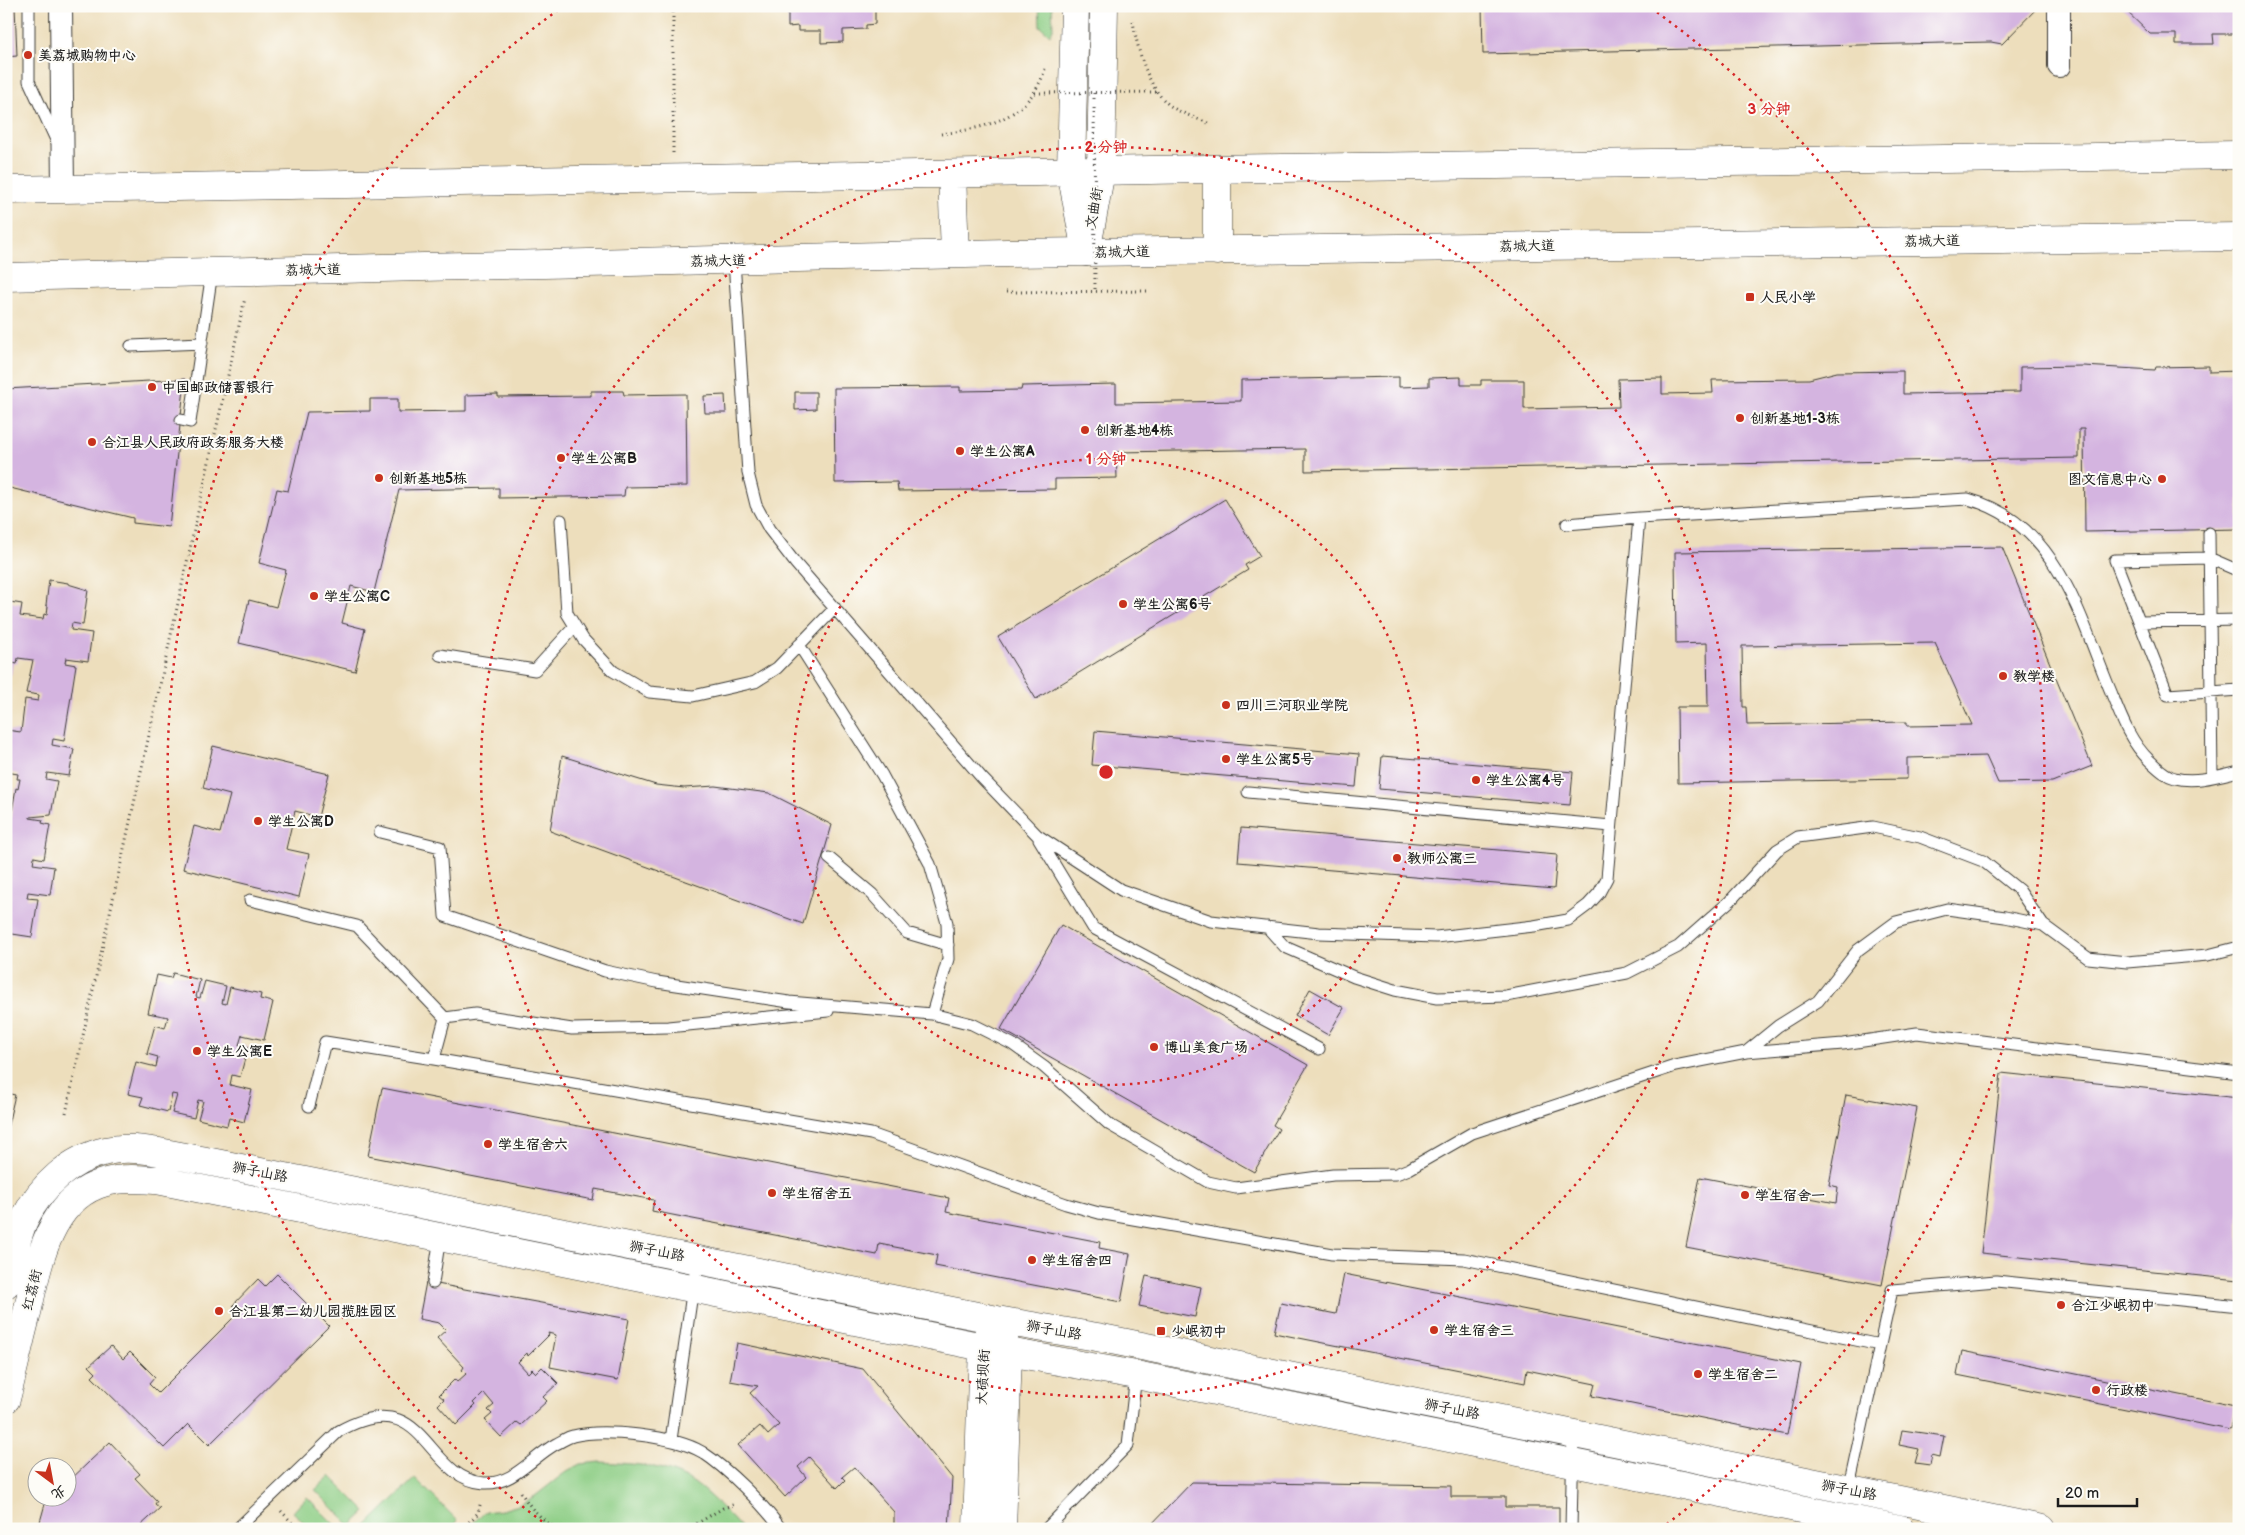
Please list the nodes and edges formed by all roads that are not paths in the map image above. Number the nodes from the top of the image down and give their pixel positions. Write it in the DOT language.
graph roads {
  1 [pos="29,6"];
  2 [pos="61,6"];
  3 [pos="1075,6"];
  4 [pos="1104,6"];
  5 [pos="2059,6"];
  6 [pos="2059,66"];
  7 [pos="62,153"];
  8 [pos="2239,155"];
  9 [pos="1216,169"];
  10 [pos="1071,171"];
  11 [pos="1101,171"];
  12 [pos="952,174"];
  13 [pos="63,189"];
  14 [pos="6,190"];
  15 [pos="2239,237"];
  16 [pos="1217,251"];
  17 [pos="1086,252"];
  18 [pos="955,254"];
  19 [pos="734,261"];
  20 [pos="212,272"];
  21 [pos="6,276"];
  22 [pos="202,343"];
  23 [pos="131,346"];
  24 [pos="181,420"];
  25 [pos="1639,518"];
  26 [pos="561,520"];
  27 [pos="1567,524"];
  28 [pos="2209,534"];
  29 [pos="2209,558"];
  30 [pos="2239,571"];
  31 [pos="835,608"];
  32 [pos="2210,620"];
  33 [pos="2239,620"];
  34 [pos="2140,622"];
  35 [pos="575,626"];
  36 [pos="800,645"];
  37 [pos="440,656"];
  38 [pos="2239,690"];
  39 [pos="2211,692"];
  40 [pos="2239,771"];
  41 [pos="2212,778"];
  42 [pos="1248,792"];
  43 [pos="1611,826"];
  44 [pos="380,832"];
  45 [pos="1037,835"];
  46 [pos="829,858"];
  47 [pos="250,900"];
  48 [pos="2043,925"];
  49 [pos="1267,927"];
  50 [pos="948,945"];
  51 [pos="2239,947"];
  52 [pos="857,1008"];
  53 [pos="932,1014"];
  54 [pos="445,1018"];
  55 [pos="1319,1049"];
  56 [pos="1746,1052"];
  57 [pos="434,1059"];
  58 [pos="2239,1073"];
  59 [pos="309,1106"];
  60 [pos="69,1168"];
  61 [pos="82,1194"];
  62 [pos="440,1237"];
  63 [pos="697,1259"];
  64 [pos="433,1283"];
  65 [pos="6,1284"];
  66 [pos="693,1287"];
  67 [pos="2239,1306"];
  68 [pos="997,1320"];
  69 [pos="14,1333"];
  70 [pos="1880,1345"];
  71 [pos="996,1349"];
  72 [pos="1136,1375"];
  73 [pos="6,1399"];
  74 [pos="1573,1434"];
  75 [pos="671,1440"];
  76 [pos="1572,1463"];
  77 [pos="1846,1503"];
  78 [pos="237,1529"];
  79 [pos="781,1529"];
  80 [pos="977,1529"];
  81 [pos="1002,1529"];
  82 [pos="1046,1529"];
  83 [pos="1571,1529"];
  84 [pos="1900,1529"];
  85 [pos="2042,1529"];
  1 -- 7 [label="lane"];
  2 -- 7 [label="street"];
  3 -- 10 [label="street, 文曲街"];
  4 -- 11 [label="street, 文曲街"];
  5 -- 6 [label="street"];
  7 -- 13 [label="street"];
  8 -- 9 [label="street"];
  9 -- 11 [label="street"];
  9 -- 16 [label="street"];
  10 -- 11 [label="street"];
  10 -- 12 [label="street"];
  10 -- 17 [label="street, 文曲街"];
  11 -- 17 [label="street, 文曲街"];
  12 -- 13 [label="street"];
  12 -- 18 [label="street"];
  13 -- 14 [label="street"];
  15 -- 16 [label="street, 荔城大道"];
  16 -- 17 [label="street, 荔城大道"];
  17 -- 18 [label="street, 荔城大道"];
  18 -- 19 [label="street, 荔城大道"];
  19 -- 20 [label="street, 荔城大道"];
  19 -- 31 [label="lane"];
  20 -- 21 [label="street, 荔城大道"];
  20 -- 22 [label="lane"];
  22 -- 23 [label="lane"];
  22 -- 24 [label="lane"];
  25 -- 27 [label="lane"];
  25 -- 41 [label="lane"];
  25 -- 43 [label="lane"];
  26 -- 35 [label="lane"];
  28 -- 29 [label="lane"];
  29 -- 30 [label="lane"];
  29 -- 32 [label="lane"];
  29 -- 34 [label="lane"];
  31 -- 36 [label="lane"];
  31 -- 45 [label="lane"];
  32 -- 33 [label="lane"];
  32 -- 34 [label="lane"];
  32 -- 39 [label="lane"];
  34 -- 39 [label="lane"];
  35 -- 36 [label="lane"];
  35 -- 37 [label="lane"];
  36 -- 50 [label="lane"];
  38 -- 39 [label="lane"];
  39 -- 41 [label="lane"];
  40 -- 41 [label="lane"];
  42 -- 43 [label="lane"];
  43 -- 49 [label="lane"];
  44 -- 52 [label="lane"];
  45 -- 49 [label="lane"];
  45 -- 55 [label="lane"];
  46 -- 50 [label="lane"];
  47 -- 54 [label="lane"];
  48 -- 49 [label="lane"];
  48 -- 51 [label="lane"];
  48 -- 56 [label="lane"];
  50 -- 53 [label="lane"];
  52 -- 53 [label="lane"];
  52 -- 54 [label="lane"];
  53 -- 56 [label="lane"];
  54 -- 57 [label="lane"];
  56 -- 58 [label="lane"];
  57 -- 59 [label="lane"];
  57 -- 70 [label="lane"];
  60 -- 63 [label="street, 狮子山路"];
  60 -- 65 [label="street, 红荔街"];
  61 -- 62 [label="street, 狮子山路"];
  61 -- 69 [label="street, 红荔街"];
  62 -- 64 [label="lane"];
  62 -- 66 [label="street, 狮子山路"];
  63 -- 66 [label="lane"];
  63 -- 68 [label="street, 狮子山路"];
  66 -- 71 [label="street, 狮子山路"];
  66 -- 75 [label="lane"];
  67 -- 70 [label="lane"];
  68 -- 71 [label="street, 大碛坝街"];
  68 -- 74 [label="street, 狮子山路"];
  69 -- 73 [label="street, 红荔街"];
  70 -- 77 [label="lane"];
  71 -- 72 [label="street, 狮子山路"];
  71 -- 80 [label="street, 大碛坝街"];
  71 -- 81 [label="street, 大碛坝街"];
  72 -- 76 [label="street, 狮子山路"];
  72 -- 82 [label="lane"];
  74 -- 76 [label="lane"];
  74 -- 77 [label="street, 狮子山路"];
  75 -- 78 [label="lane"];
  75 -- 79 [label="lane"];
  76 -- 77 [label="street, 狮子山路"];
  76 -- 83 [label="lane"];
  77 -- 84 [label="street, 狮子山路"];
  77 -- 85 [label="street, 狮子山路"];
}
